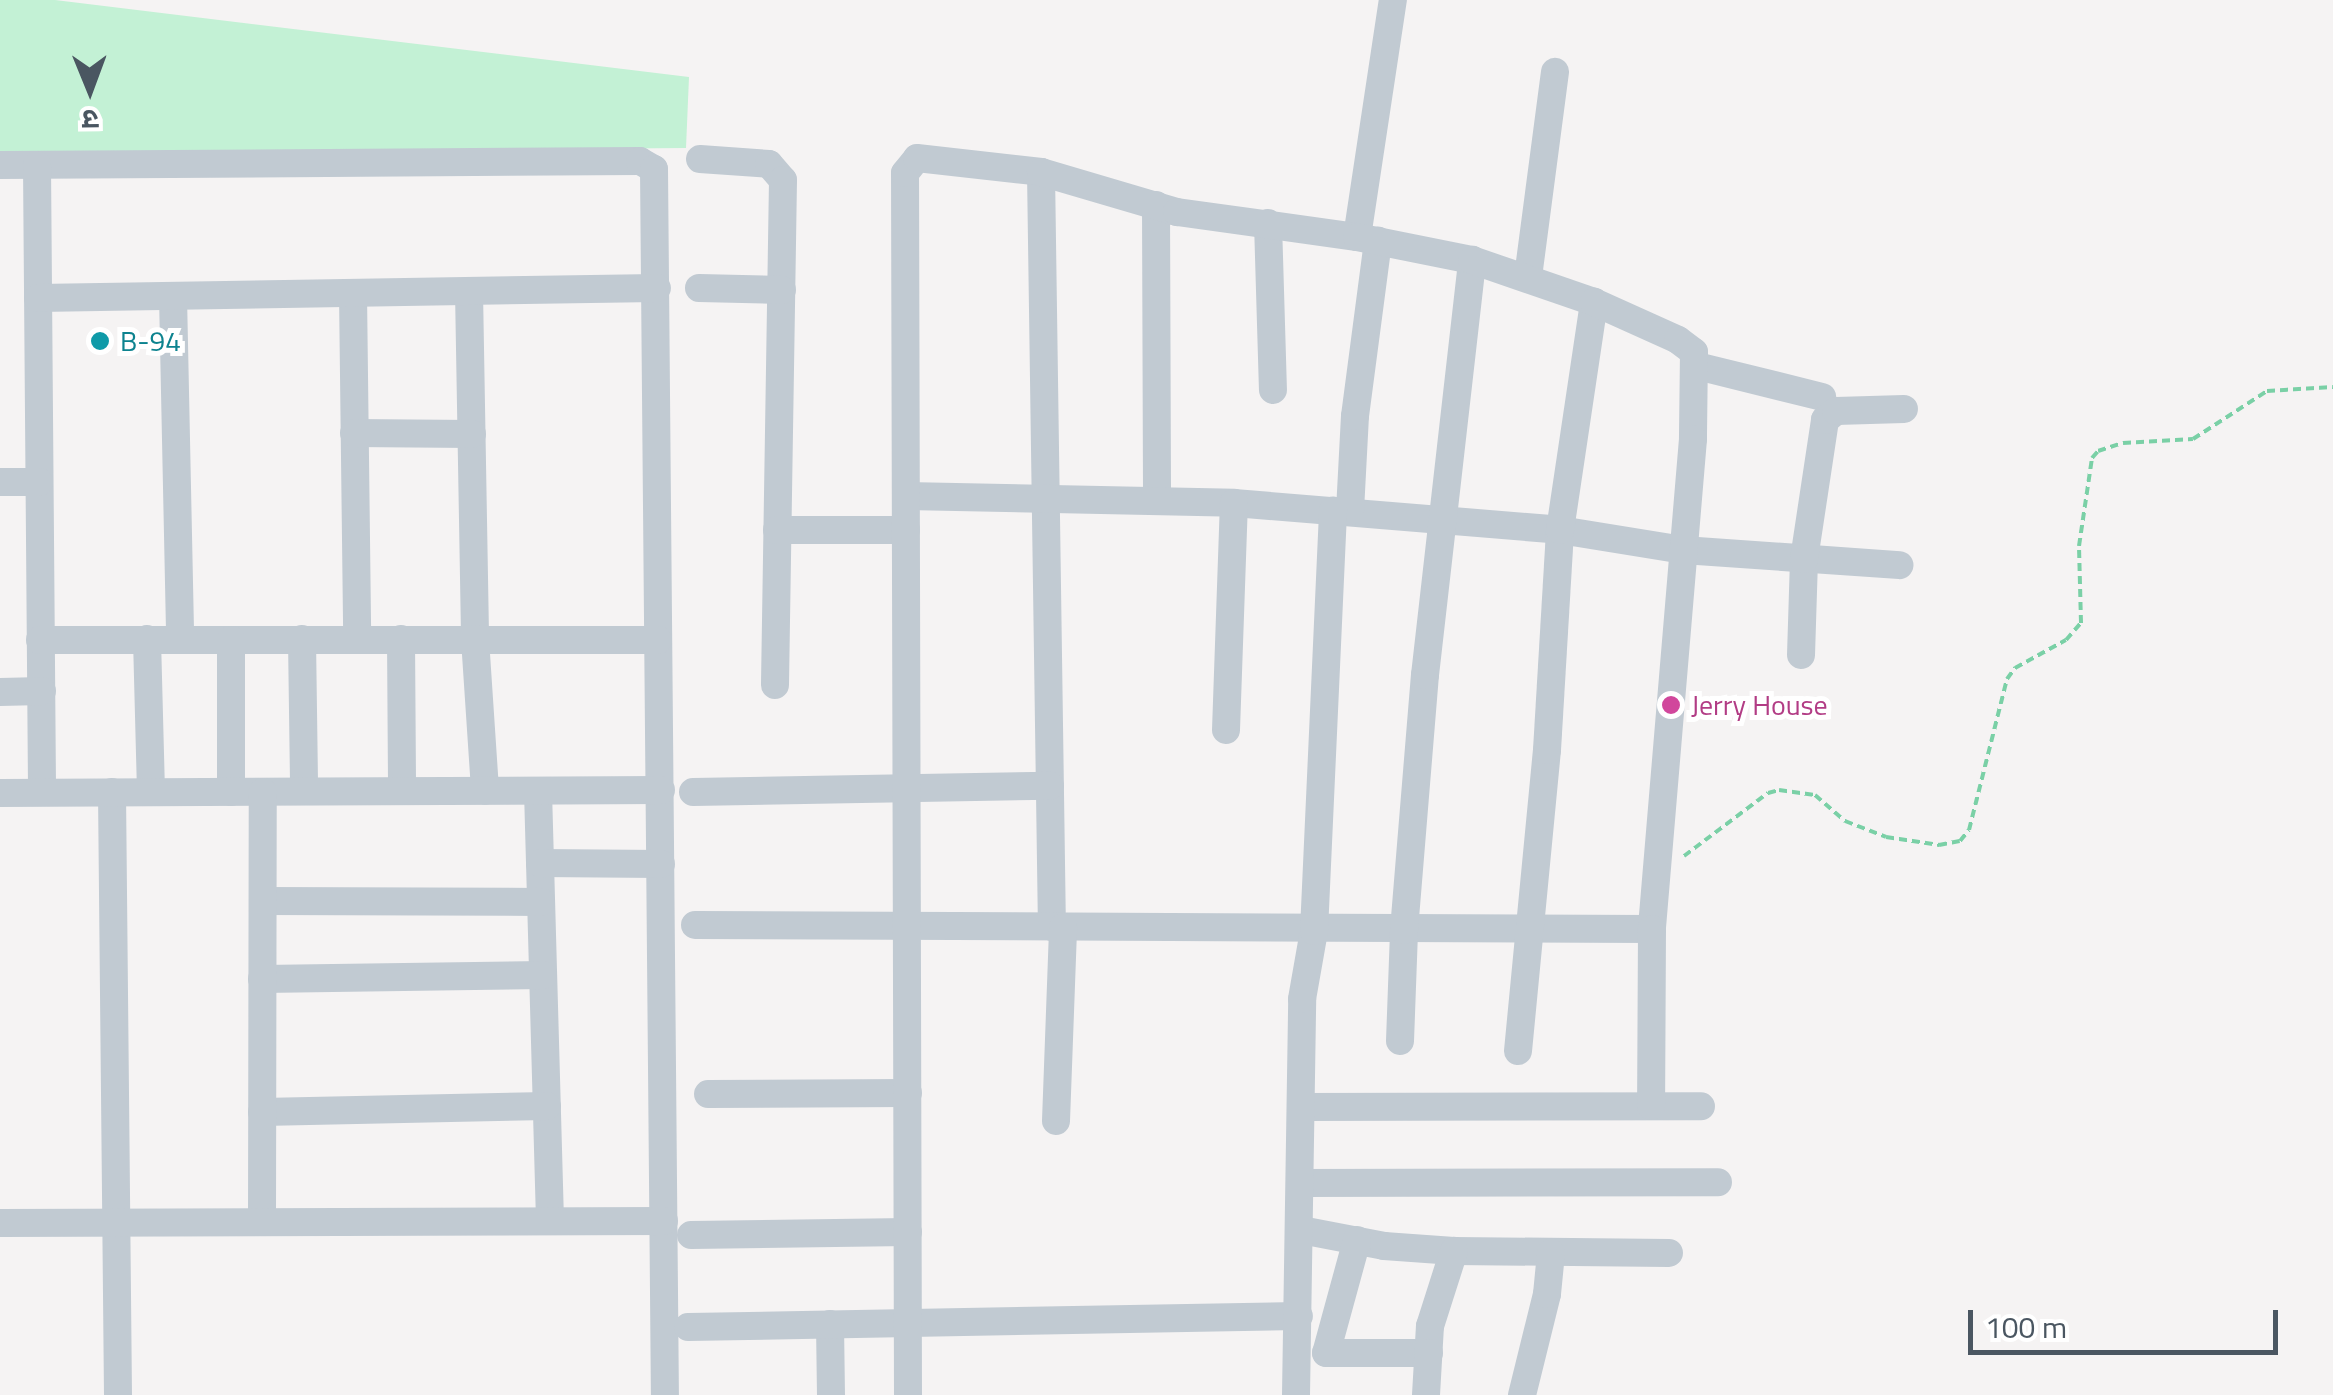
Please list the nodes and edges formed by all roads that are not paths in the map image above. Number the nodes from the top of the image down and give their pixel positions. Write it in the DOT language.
graph roads {
  1 [pos="1393,0"];
  2 [pos="1554,72"];
  3 [pos="700,159"];
  4 [pos="0,165"];
  5 [pos="37,165"];
  6 [pos="1041,172"];
  7 [pos="1156,205"];
  8 [pos="1268,223"];
  9 [pos="1367,239"];
  10 [pos="1472,260"];
  11 [pos="1528,278"];
  12 [pos="657,288"];
  13 [pos="699,288"];
  14 [pos="782,290"];
  15 [pos="469,291"];
  16 [pos="352,293"];
  17 [pos="172,296"];
  18 [pos="38,298"];
  19 [pos="1594,302"];
  20 [pos="1697,366"];
  21 [pos="1273,390"];
  22 [pos="1822,396"];
  23 [pos="1904,409"];
  24 [pos="354,433"];
  25 [pos="472,434"];
  26 [pos="0,482"];
  27 [pos="39,482"];
  28 [pos="906,496"];
  29 [pos="1046,496"];
  30 [pos="1157,500"];
  31 [pos="1234,503"];
  32 [pos="1341,511"];
  33 [pos="1442,521"];
  34 [pos="778,530"];
  35 [pos="906,530"];
  36 [pos="1560,530"];
  37 [pos="1683,550"];
  38 [pos="1804,559"];
  39 [pos="1899,566"];
  40 [pos="147,639"];
  41 [pos="40,640"];
  42 [pos="180,640"];
  43 [pos="230,640"];
  44 [pos="302,640"];
  45 [pos="357,640"];
  46 [pos="401,640"];
  47 [pos="476,640"];
  48 [pos="658,640"];
  49 [pos="1801,654"];
  50 [pos="775,685"];
  51 [pos="42,691"];
  52 [pos="0,692"];
  53 [pos="1226,730"];
  54 [pos="1050,786"];
  55 [pos="907,788"];
  56 [pos="485,790"];
  57 [pos="660,790"];
  58 [pos="304,791"];
  59 [pos="402,791"];
  60 [pos="538,791"];
  61 [pos="0,792"];
  62 [pos="42,792"];
  63 [pos="112,792"];
  64 [pos="150,792"];
  65 [pos="230,792"];
  66 [pos="263,792"];
  67 [pos="693,792"];
  68 [pos="540,862"];
  69 [pos="661,864"];
  70 [pos="262,901"];
  71 [pos="542,902"];
  72 [pos="696,925"];
  73 [pos="908,925"];
  74 [pos="1058,927"];
  75 [pos="1652,929"];
  76 [pos="1404,930"];
  77 [pos="1528,930"];
  78 [pos="1314,931"];
  79 [pos="543,975"];
  80 [pos="262,979"];
  81 [pos="1400,1041"];
  82 [pos="1518,1051"];
  83 [pos="908,1093"];
  84 [pos="708,1094"];
  85 [pos="547,1106"];
  86 [pos="1301,1106"];
  87 [pos="1651,1106"];
  88 [pos="1701,1106"];
  89 [pos="262,1112"];
  90 [pos="1056,1120"];
  91 [pos="1718,1182"];
  92 [pos="1300,1183"];
  93 [pos="550,1221"];
  94 [pos="664,1221"];
  95 [pos="262,1222"];
  96 [pos="0,1223"];
  97 [pos="116,1223"];
  98 [pos="1301,1230"];
  99 [pos="908,1232"];
  100 [pos="691,1236"];
  101 [pos="1357,1240"];
  102 [pos="1454,1251"];
  103 [pos="1551,1253"];
  104 [pos="1668,1254"];
  105 [pos="1299,1316"];
  106 [pos="908,1323"];
  107 [pos="830,1324"];
  108 [pos="688,1327"];
  109 [pos="1429,1353"];
  110 [pos="118,1395"];
  111 [pos="666,1395"];
  112 [pos="831,1395"];
  113 [pos="908,1395"];
  114 [pos="1296,1395"];
  115 [pos="1426,1395"];
  116 [pos="1522,1395"];
  1 -- 9 [label="street"];
  2 -- 11 [label="street"];
  3 -- 14 [label="street"];
  4 -- 5 [label="street"];
  5 -- 12 [label="street"];
  5 -- 18 [label="street"];
  6 -- 7 [label="street"];
  6 -- 28 [label="street"];
  6 -- 29 [label="street"];
  7 -- 8 [label="street"];
  7 -- 30 [label="street"];
  8 -- 9 [label="street"];
  8 -- 21 [label="street"];
  9 -- 10 [label="street"];
  9 -- 32 [label="street"];
  10 -- 11 [label="street"];
  10 -- 33 [label="street"];
  11 -- 19 [label="street"];
  12 -- 15 [label="street"];
  12 -- 48 [label="street"];
  13 -- 14 [label="street"];
  14 -- 34 [label="street"];
  15 -- 16 [label="street"];
  15 -- 25 [label="street"];
  16 -- 17 [label="street"];
  16 -- 24 [label="street"];
  17 -- 18 [label="street"];
  17 -- 42 [label="street"];
  18 -- 27 [label="street"];
  19 -- 20 [label="street"];
  19 -- 36 [label="street"];
  20 -- 22 [label="street"];
  20 -- 37 [label="street"];
  23 -- 38 [label="street"];
  24 -- 25 [label="street"];
  24 -- 45 [label="street"];
  25 -- 47 [label="street"];
  26 -- 27 [label="street"];
  27 -- 41 [label="street"];
  28 -- 29 [label="street"];
  28 -- 35 [label="street"];
  29 -- 30 [label="street"];
  29 -- 54 [label="street"];
  30 -- 31 [label="street"];
  31 -- 32 [label="street"];
  31 -- 53 [label="street"];
  32 -- 33 [label="street"];
  32 -- 78 [label="street"];
  33 -- 36 [label="street"];
  33 -- 76 [label="street"];
  34 -- 35 [label="street"];
  34 -- 50 [label="street"];
  35 -- 55 [label="street"];
  36 -- 37 [label="street"];
  36 -- 77 [label="street"];
  37 -- 38 [label="street"];
  37 -- 75 [label="street"];
  38 -- 39 [label="street"];
  38 -- 49 [label="street"];
  40 -- 41 [label="street"];
  40 -- 42 [label="street"];
  40 -- 64 [label="street"];
  41 -- 51 [label="street"];
  42 -- 43 [label="street"];
  43 -- 44 [label="street"];
  43 -- 65 [label="street"];
  44 -- 45 [label="street"];
  44 -- 58 [label="street"];
  45 -- 46 [label="street"];
  46 -- 47 [label="street"];
  46 -- 59 [label="street"];
  47 -- 48 [label="street"];
  47 -- 56 [label="street"];
  48 -- 57 [label="street"];
  51 -- 52 [label="street"];
  51 -- 62 [label="street"];
  54 -- 55 [label="street"];
  54 -- 74 [label="street"];
  55 -- 67 [label="street"];
  55 -- 73 [label="street"];
  56 -- 59 [label="street"];
  56 -- 60 [label="street"];
  57 -- 60 [label="street"];
  57 -- 69 [label="street"];
  58 -- 59 [label="street"];
  58 -- 66 [label="street"];
  60 -- 68 [label="street"];
  61 -- 62 [label="street"];
  62 -- 63 [label="street"];
  63 -- 64 [label="street"];
  63 -- 97 [label="street"];
  64 -- 65 [label="street"];
  65 -- 66 [label="street"];
  66 -- 70 [label="street"];
  68 -- 69 [label="street"];
  68 -- 71 [label="street"];
  69 -- 94 [label="street"];
  70 -- 71 [label="street"];
  70 -- 80 [label="street"];
  71 -- 79 [label="street"];
  72 -- 73 [label="street"];
  73 -- 74 [label="street"];
  73 -- 83 [label="street"];
  74 -- 78 [label="street"];
  74 -- 90 [label="street"];
  75 -- 77 [label="street"];
  75 -- 87 [label="street"];
  76 -- 77 [label="street"];
  76 -- 78 [label="street"];
  76 -- 81 [label="street"];
  77 -- 82 [label="street"];
  78 -- 86 [label="street"];
  79 -- 80 [label="street"];
  79 -- 85 [label="street"];
  80 -- 89 [label="street"];
  83 -- 84 [label="street"];
  83 -- 99 [label="street"];
  85 -- 89 [label="street"];
  85 -- 93 [label="street"];
  86 -- 87 [label="street"];
  86 -- 92 [label="street"];
  87 -- 88 [label="street"];
  89 -- 95 [label="street"];
  91 -- 92 [label="street"];
  92 -- 98 [label="street"];
  93 -- 94 [label="street"];
  93 -- 95 [label="street"];
  94 -- 111 [label="street"];
  95 -- 97 [label="street"];
  96 -- 97 [label="street"];
  97 -- 110 [label="street"];
  98 -- 101 [label="street"];
  98 -- 105 [label="street"];
  99 -- 100 [label="street"];
  99 -- 106 [label="street"];
  101 -- 102 [label="street"];
  101 -- 109 [label="street"];
  102 -- 103 [label="street"];
  102 -- 109 [label="street"];
  103 -- 104 [label="street"];
  103 -- 116 [label="street"];
  105 -- 106 [label="street"];
  105 -- 114 [label="street"];
  106 -- 107 [label="street"];
  106 -- 113 [label="street"];
  107 -- 108 [label="street"];
  107 -- 112 [label="street"];
  109 -- 115 [label="street"];
}
